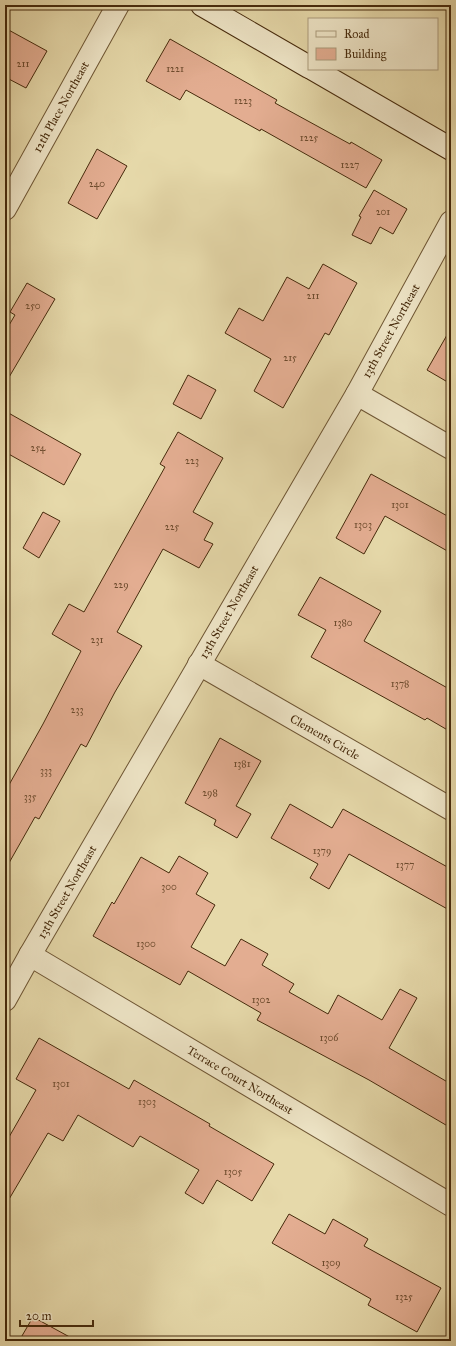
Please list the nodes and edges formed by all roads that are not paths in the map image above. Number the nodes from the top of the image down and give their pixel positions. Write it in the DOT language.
graph roads {
  1 [pos="118,5"];
  2 [pos="202,5"];
  3 [pos="308,66"];
  4 [pos="315,70"];
  5 [pos="451,149"];
  6 [pos="5,209"];
  7 [pos="451,222"];
  8 [pos="357,394"];
  9 [pos="451,448"];
  10 [pos="199,664"];
  11 [pos="451,809"];
  12 [pos="30,955"];
  13 [pos="5,1000"];
  14 [pos="451,1205"];
  1 -- 6 [label="street, 12th Place Northeast"];
  2 -- 3 [label="street"];
  4 -- 5 [label="street"];
  7 -- 8 [label="street, 13th Street Northeast"];
  8 -- 9 [label="street"];
  8 -- 10 [label="street, 13th Street Northeast"];
  10 -- 11 [label="street, Clements Circle"];
  10 -- 12 [label="street, 13th Street Northeast"];
  12 -- 13 [label="street, 13th Street Northeast"];
  12 -- 14 [label="street, Terrace Court Northeast"];
}
